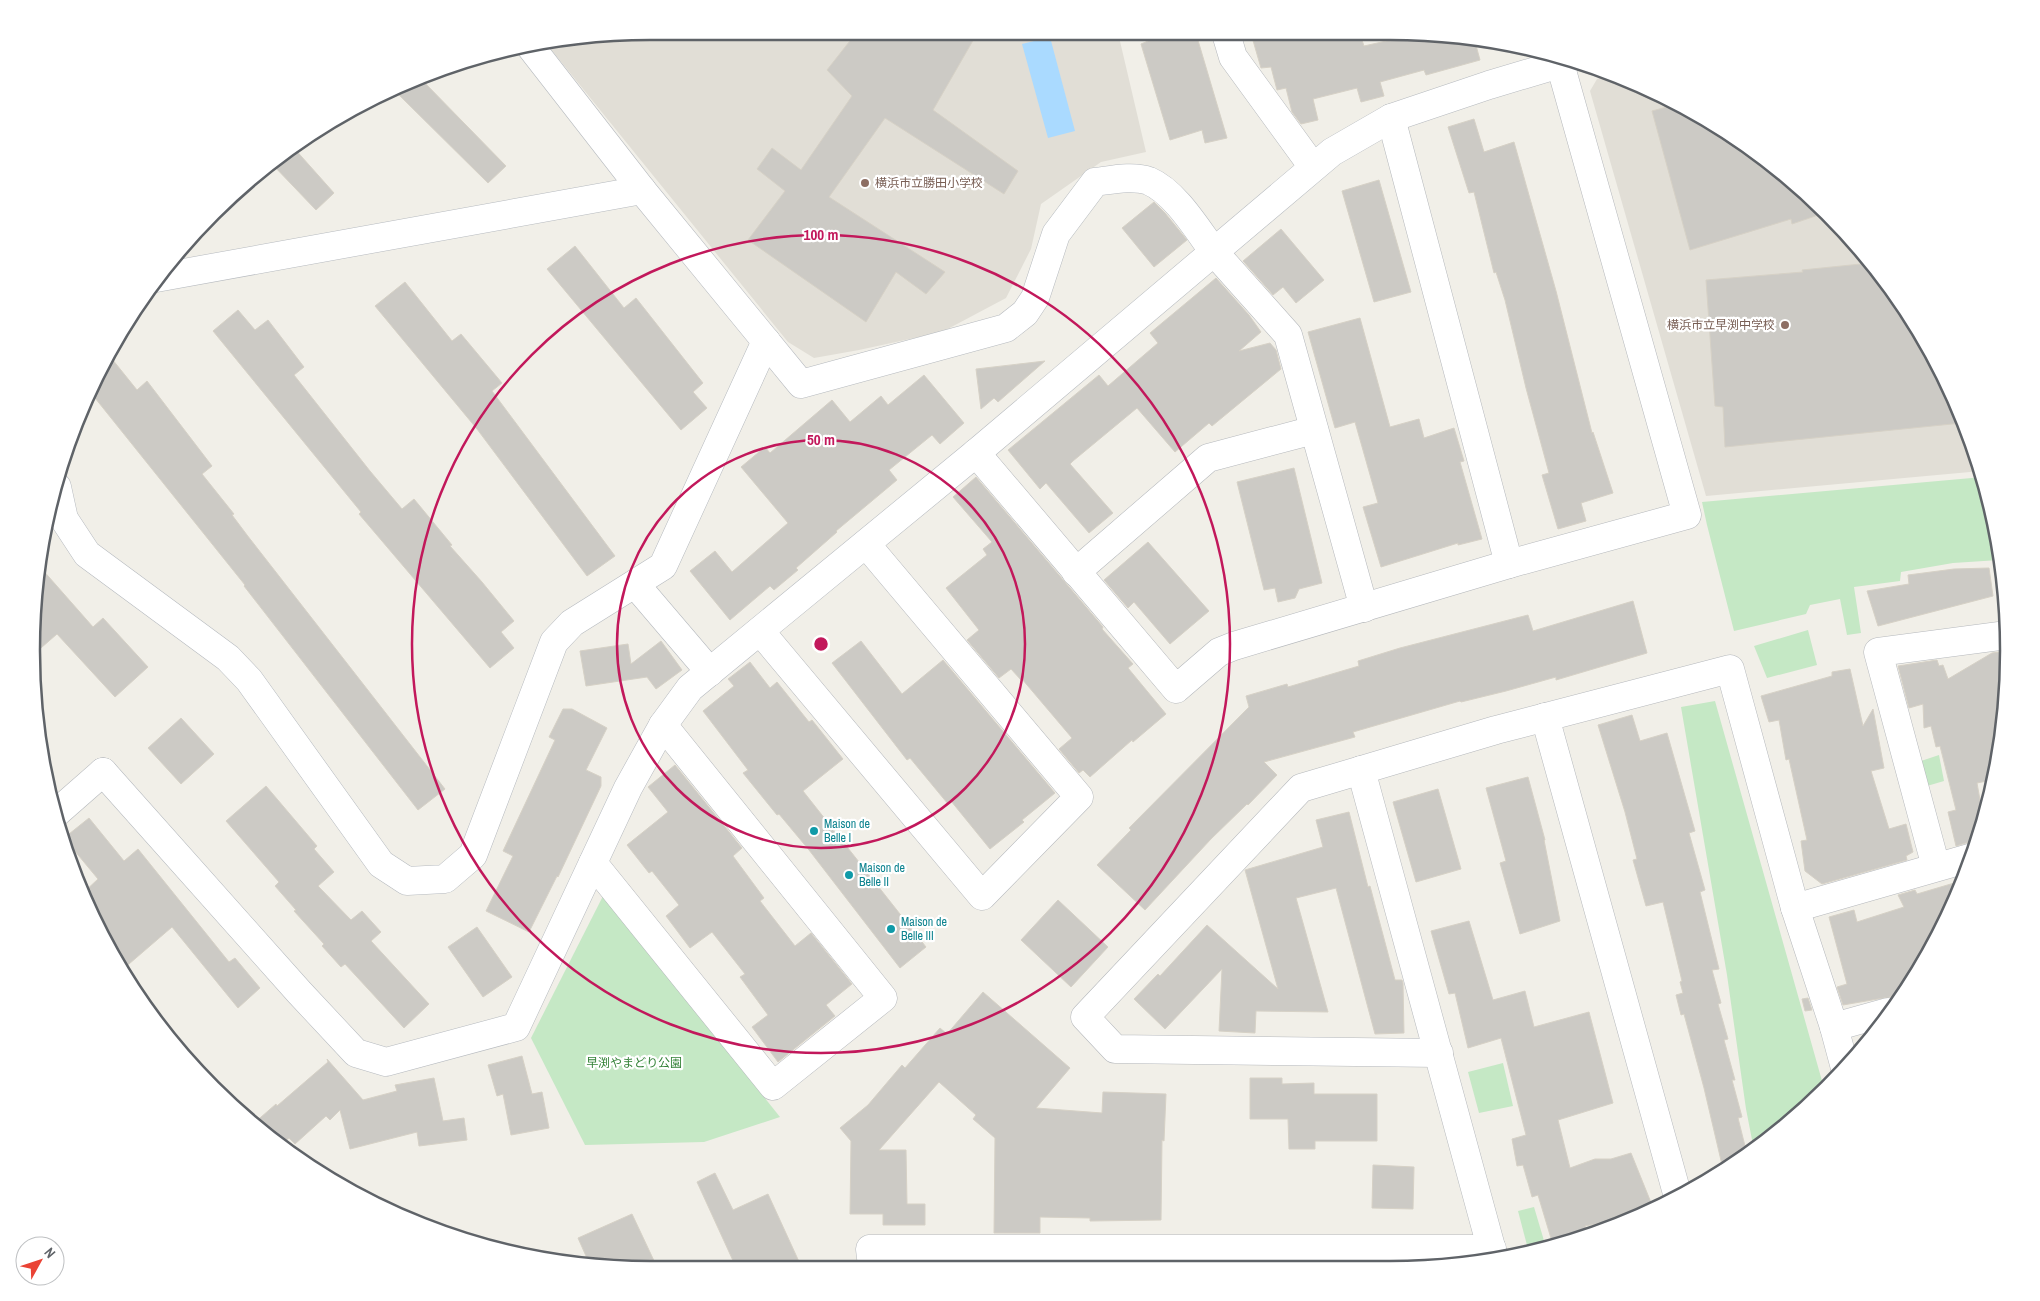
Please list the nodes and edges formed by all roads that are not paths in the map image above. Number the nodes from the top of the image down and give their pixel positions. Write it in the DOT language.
graph roads {
  1 [pos="1228,40"];
  2 [pos="534,51"];
  3 [pos="1557,64"];
  4 [pos="1563,65"];
  5 [pos="1391,118"];
  6 [pos="1313,167"];
  7 [pos="642,190"];
  8 [pos="1214,252"];
  9 [pos="169,276"];
  10 [pos="766,341"];
  11 [pos="1314,430"];
  12 [pos="976,453"];
  13 [pos="60,498"];
  14 [pos="866,544"];
  15 [pos="1509,564"];
  16 [pos="1076,572"];
  17 [pos="635,584"];
  18 [pos="1364,608"];
  19 [pos="760,631"];
  20 [pos="2000,636"];
  21 [pos="710,672"];
  22 [pos="1545,717"];
  23 [pos="664,725"];
  24 [pos="1361,770"];
  25 [pos="61,809"];
  26 [pos="1963,859"];
  27 [pos="593,863"];
  28 [pos="1936,867"];
  29 [pos="1795,908"];
  30 [pos="1880,1014"];
  31 [pos="1834,1026"];
  32 [pos="1439,1053"];
  33 [pos="1843,1059"];
  34 [pos="1676,1189"];
  35 [pos="1493,1252"];
  36 [pos="1486,1253"];
  37 [pos="871,1261"];
  1 -- 6 [label="street"];
  2 -- 7 [label="street"];
  3 -- 5 [label="street"];
  4 -- 15 [label="street"];
  5 -- 6 [label="street"];
  5 -- 15 [label="street"];
  6 -- 8 [label="street"];
  7 -- 9 [label="street"];
  7 -- 10 [label="street"];
  8 -- 10 [label="street"];
  8 -- 11 [label="street"];
  8 -- 12 [label="street"];
  10 -- 17 [label="street"];
  11 -- 16 [label="street"];
  11 -- 18 [label="street"];
  12 -- 14 [label="street"];
  12 -- 16 [label="street"];
  13 -- 17 [label="street"];
  14 -- 19 [label="street"];
  14 -- 19 [label="street"];
  15 -- 18 [label="street"];
  16 -- 18 [label="street"];
  17 -- 21 [label="street"];
  19 -- 21 [label="street"];
  20 -- 28 [label="street"];
  21 -- 23 [label="street"];
  22 -- 24 [label="street"];
  22 -- 29 [label="street"];
  22 -- 34 [label="street"];
  23 -- 27 [label="street"];
  23 -- 27 [label="street"];
  24 -- 32 [label="street"];
  24 -- 32 [label="street"];
  25 -- 27 [label="street"];
  26 -- 28 [label="street"];
  28 -- 29 [label="street"];
  29 -- 31 [label="street"];
  30 -- 31 [label="street"];
  31 -- 33 [label="street"];
  32 -- 35 [label="street"];
  36 -- 37 [label="street"];
}
